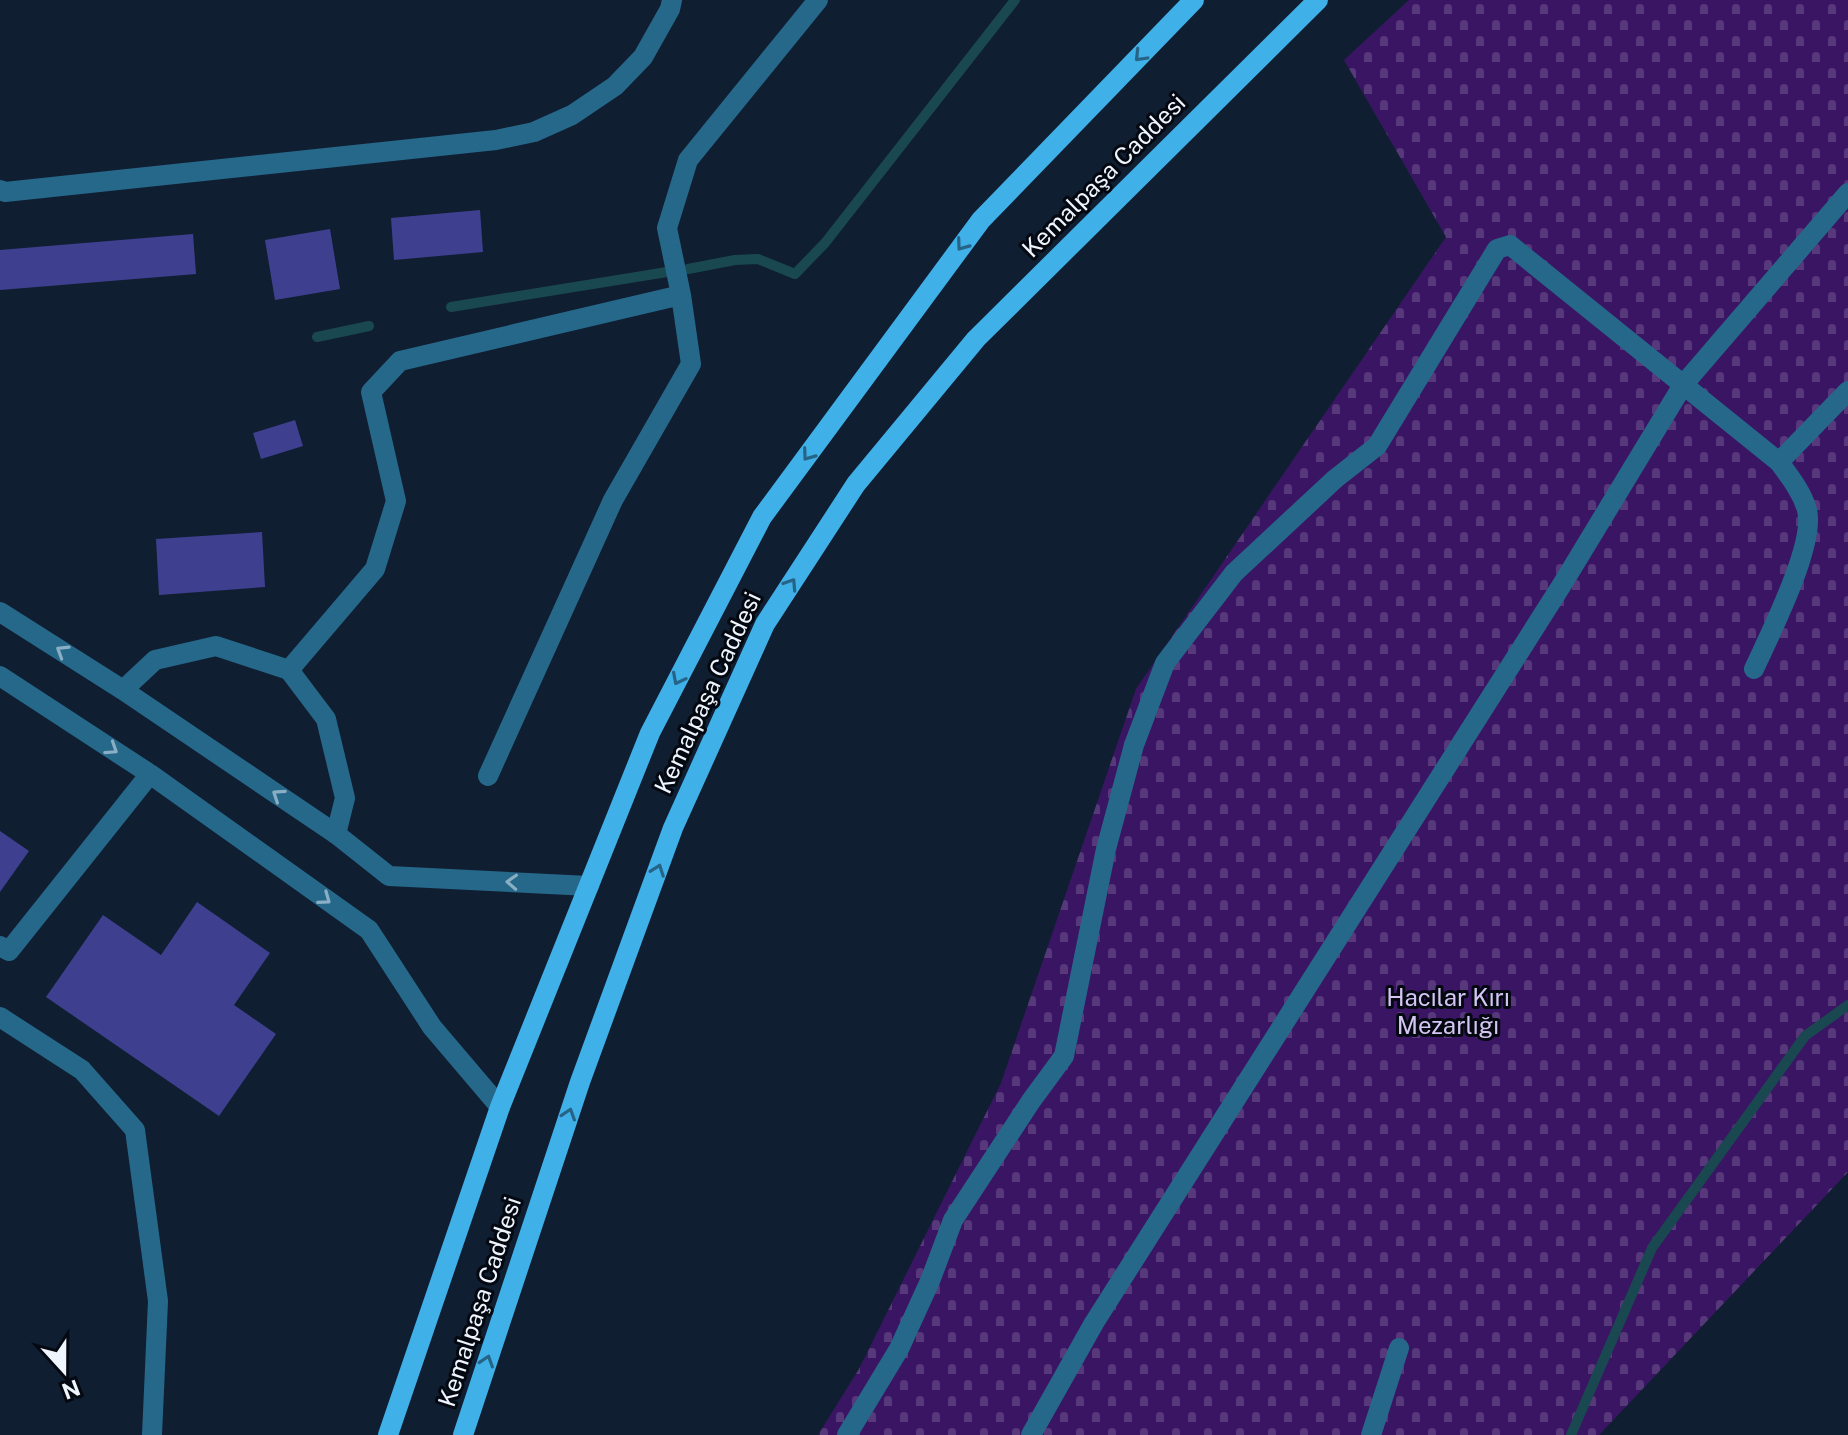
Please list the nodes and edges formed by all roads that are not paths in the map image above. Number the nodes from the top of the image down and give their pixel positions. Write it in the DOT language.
graph roads {
  1 [pos="672,0"];
  2 [pos="818,0"];
  3 [pos="1194,0"];
  4 [pos="1318,0"];
  5 [pos="0,190"];
  6 [pos="1848,193"];
  7 [pos="681,295"];
  8 [pos="1683,385"];
  9 [pos="1848,391"];
  10 [pos="1779,462"];
  11 [pos="0,612"];
  12 [pos="1754,669"];
  13 [pos="289,670"];
  14 [pos="0,676"];
  15 [pos="123,690"];
  16 [pos="150,774"];
  17 [pos="488,776"];
  18 [pos="336,834"];
  19 [pos="589,886"];
  20 [pos="0,946"];
  21 [pos="0,1017"];
  22 [pos="500,1107"];
  23 [pos="1399,1348"];
  24 [pos="152,1435"];
  25 [pos="388,1435"];
  26 [pos="463,1435"];
  27 [pos="847,1435"];
  28 [pos="1031,1435"];
  29 [pos="1371,1435"];
  1 -- 5 [label="street"];
  2 -- 7 [label="street"];
  3 -- 19 [label="main road, Kemalpaşa Caddesi, one-way"];
  26 -- 4 [label="main road, Kemalpaşa Caddesi, one-way"];
  6 -- 8 [label="street"];
  7 -- 13 [label="street"];
  7 -- 17 [label="street"];
  8 -- 10 [label="street"];
  8 -- 27 [label="street"];
  8 -- 28 [label="street"];
  9 -- 10 [label="street"];
  10 -- 12 [label="street"];
  15 -- 11 [label="street, one-way"];
  13 -- 15 [label="street"];
  13 -- 18 [label="street"];
  14 -- 16 [label="street, one-way"];
  18 -- 15 [label="street, one-way"];
  16 -- 20 [label="street"];
  16 -- 22 [label="street, one-way"];
  19 -- 18 [label="street, one-way"];
  19 -- 22 [label="main road, Kemalpaşa Caddesi"];
  21 -- 24 [label="street"];
  22 -- 25 [label="main road, Kemalpaşa Caddesi"];
  23 -- 29 [label="street"];
}
